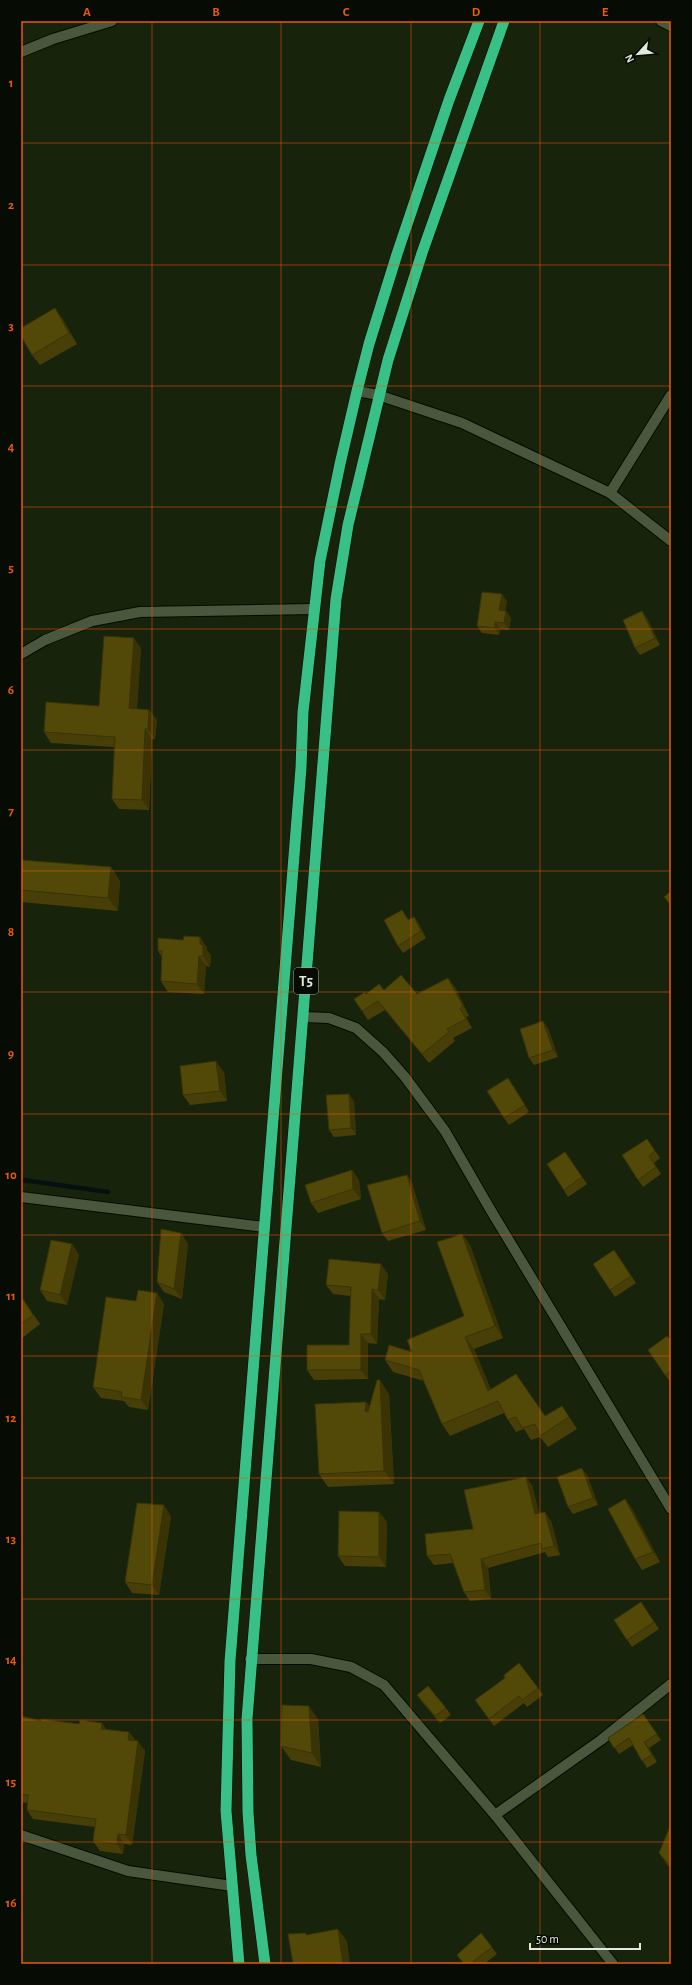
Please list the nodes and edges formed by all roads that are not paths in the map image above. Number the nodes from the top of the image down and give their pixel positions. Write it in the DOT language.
graph roads {
  1 [pos="112,21"];
  2 [pos="479,21"];
  3 [pos="504,21"];
  4 [pos="661,21"];
  5 [pos="671,26"];
  6 [pos="21,52"];
  7 [pos="357,391"];
  8 [pos="378,395"];
  9 [pos="671,395"];
  10 [pos="610,493"];
  11 [pos="671,541"];
  12 [pos="314,609"];
  13 [pos="21,654"];
  14 [pos="304,1017"];
  15 [pos="21,1197"];
  16 [pos="264,1227"];
  17 [pos="671,1509"];
  18 [pos="250,1658"];
  19 [pos="671,1684"];
  20 [pos="494,1815"];
  21 [pos="21,1835"];
  22 [pos="232,1886"];
  23 [pos="239,1964"];
  24 [pos="265,1964"];
  25 [pos="613,1964"];
  1 -- 6 [label="street"];
  2 -- 7 [label="highway, T5"];
  3 -- 8 [label="highway, T5"];
  4 -- 5 [label="street"];
  7 -- 8 [label="street"];
  7 -- 12 [label="highway, T5"];
  8 -- 10 [label="street"];
  8 -- 14 [label="highway, T5"];
  9 -- 10 [label="street"];
  10 -- 11 [label="street"];
  12 -- 13 [label="street"];
  12 -- 16 [label="highway, T5"];
  14 -- 17 [label="street"];
  14 -- 18 [label="highway, T5"];
  15 -- 16 [label="street"];
  16 -- 22 [label="highway, T5"];
  18 -- 20 [label="street"];
  18 -- 24 [label="highway, T5"];
  19 -- 20 [label="street"];
  20 -- 25 [label="street"];
  21 -- 22 [label="street"];
  22 -- 23 [label="highway, T5"];
}
